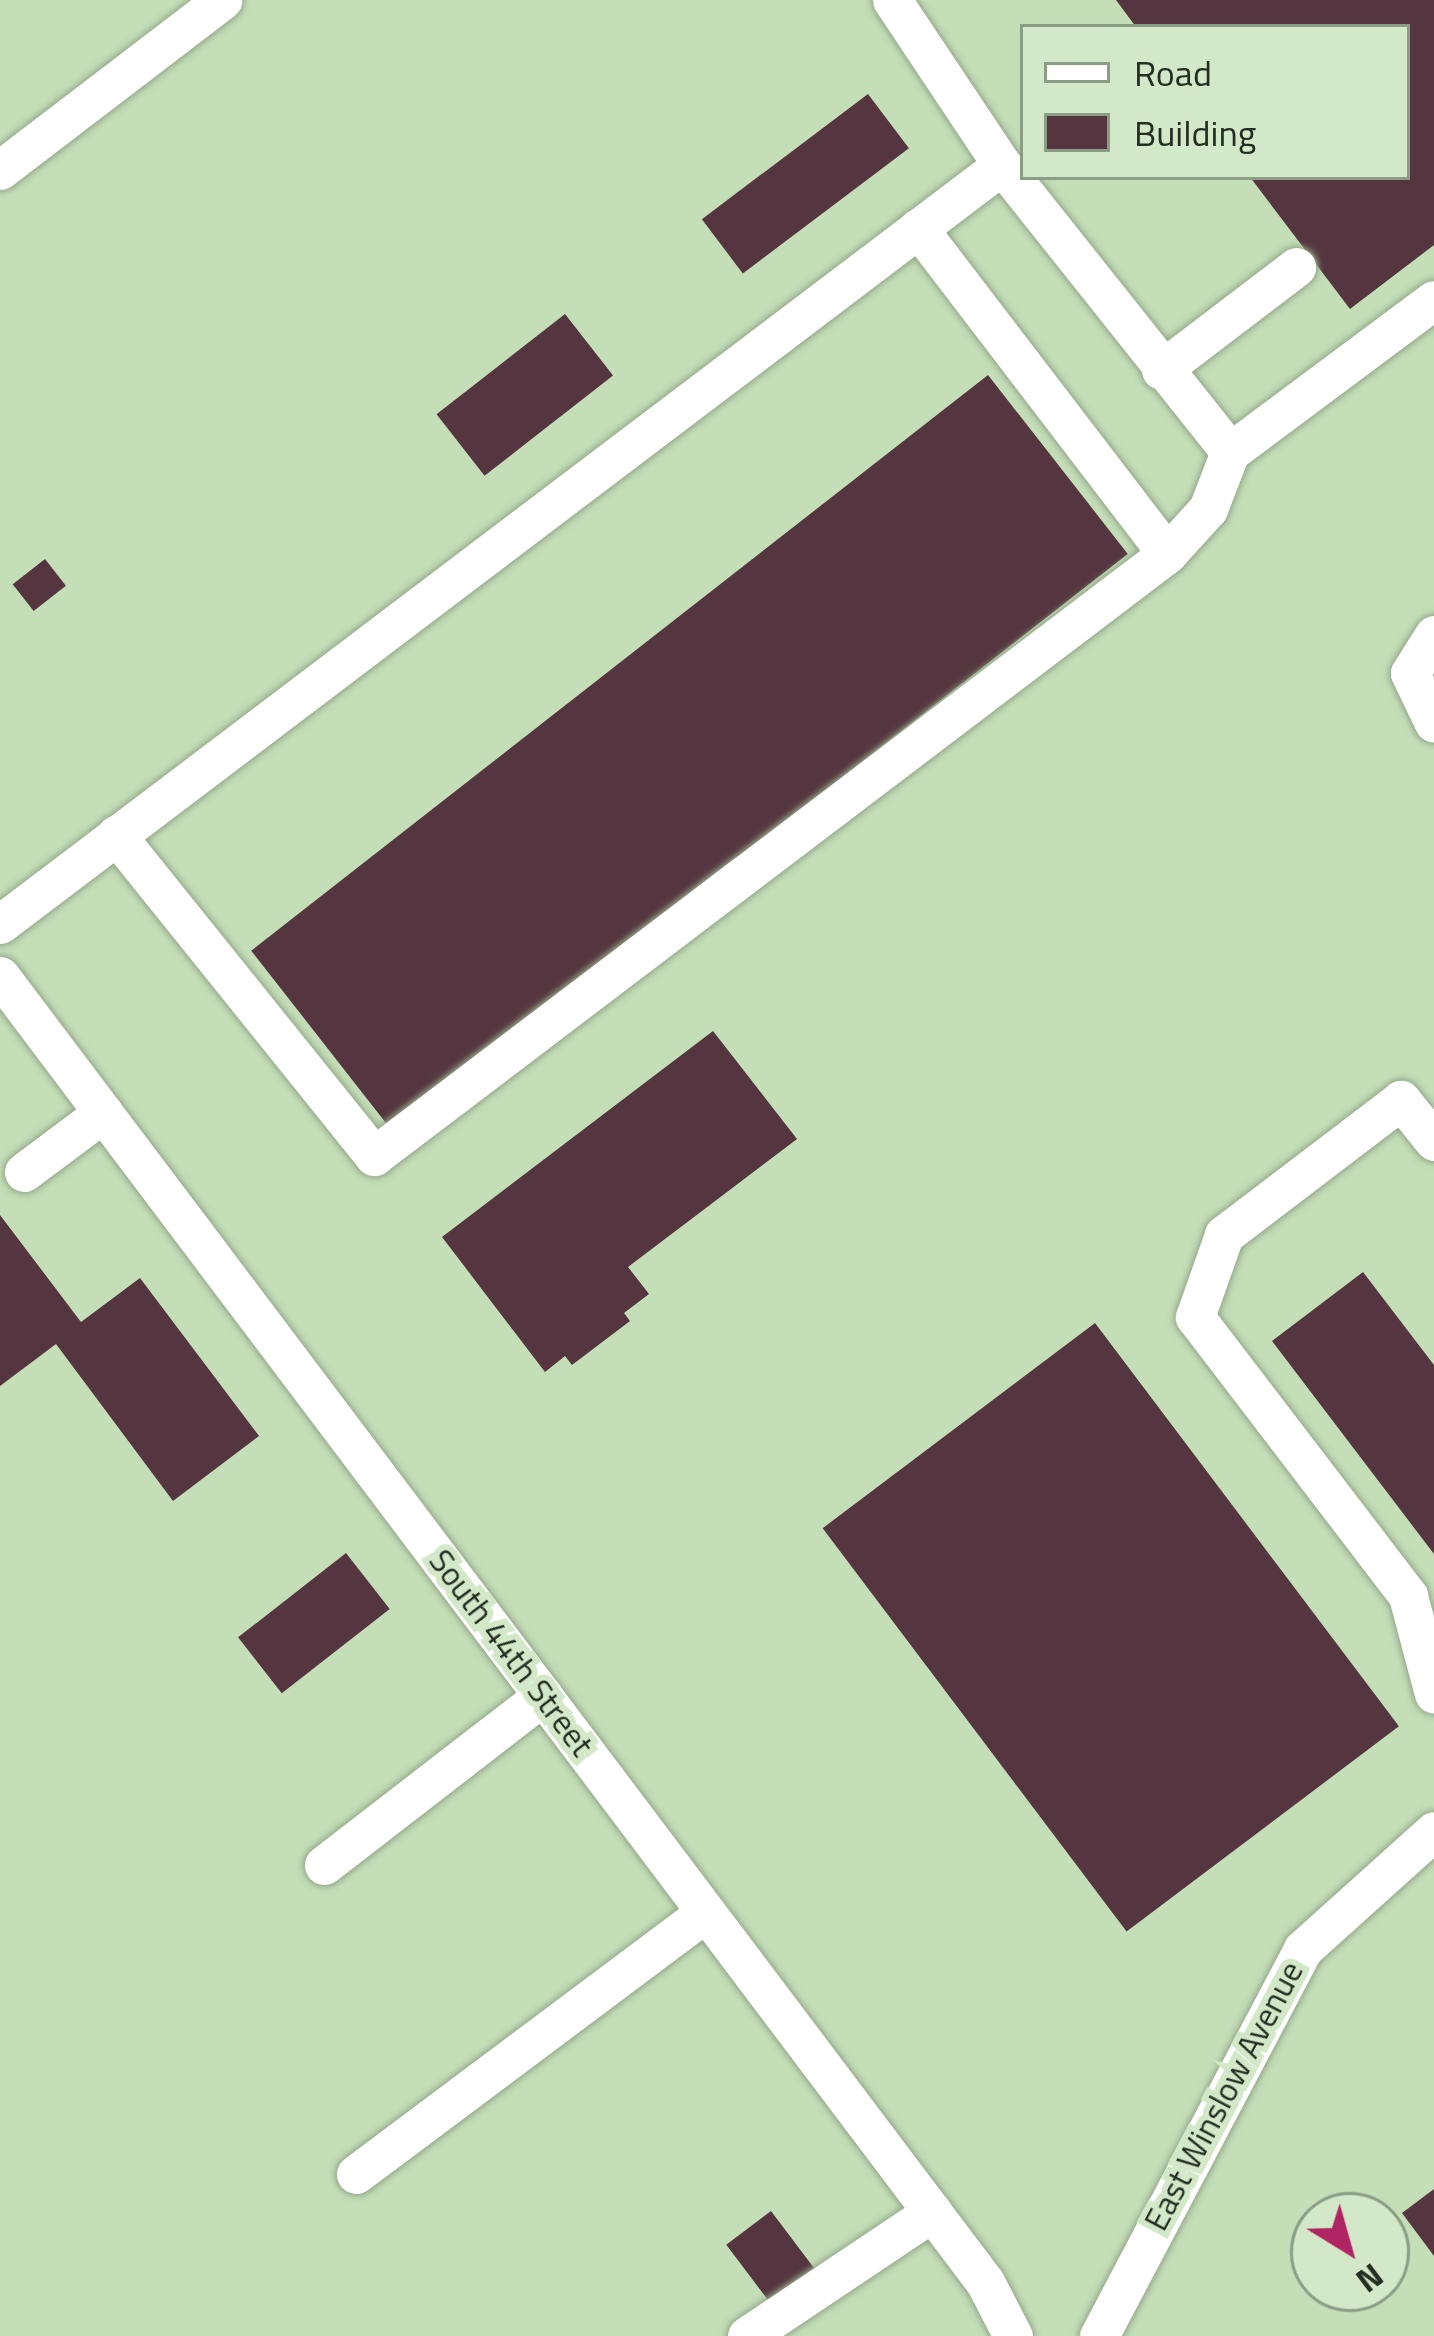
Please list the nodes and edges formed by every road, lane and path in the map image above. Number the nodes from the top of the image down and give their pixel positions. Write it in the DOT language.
graph roads {
  1 [pos="222,0"];
  2 [pos="892,0"];
  3 [pos="1002,165"];
  4 [pos="0,170"];
  5 [pos="918,228"];
  6 [pos="1296,267"];
  7 [pos="1434,300"];
  8 [pos="1161,370"];
  9 [pos="1230,452"];
  10 [pos="1167,554"];
  11 [pos="1434,635"];
  12 [pos="1434,723"];
  13 [pos="116,835"];
  14 [pos="0,924"];
  15 [pos="0,976"];
  16 [pos="103,1113"];
  17 [pos="1434,1141"];
  18 [pos="24,1172"];
  19 [pos="1434,1694"];
  20 [pos="543,1696"];
  21 [pos="1434,1831"];
  22 [pos="324,1865"];
  23 [pos="706,1912"];
  24 [pos="356,2174"];
  25 [pos="932,2212"];
  26 [pos="747,2336"];
  27 [pos="1013,2336"];
  28 [pos="1099,2336"];
  1 -- 4 [label="street"];
  2 -- 3 [label="street"];
  3 -- 5 [label="street"];
  3 -- 8 [label="street"];
  5 -- 10 [label="street"];
  5 -- 13 [label="street"];
  6 -- 8 [label="street"];
  7 -- 9 [label="street"];
  8 -- 9 [label="street"];
  9 -- 10 [label="street"];
  10 -- 13 [label="street"];
  11 -- 12 [label="street"];
  13 -- 14 [label="street"];
  15 -- 16 [label="street, South 44th Street"];
  16 -- 18 [label="street"];
  16 -- 20 [label="street, South 44th Street"];
  17 -- 19 [label="street"];
  20 -- 22 [label="street"];
  20 -- 23 [label="street, South 44th Street"];
  21 -- 28 [label="street, East Winslow Avenue"];
  23 -- 24 [label="street"];
  23 -- 25 [label="street, South 44th Street"];
  25 -- 26 [label="street"];
  25 -- 27 [label="street, South 44th Street"];
}
